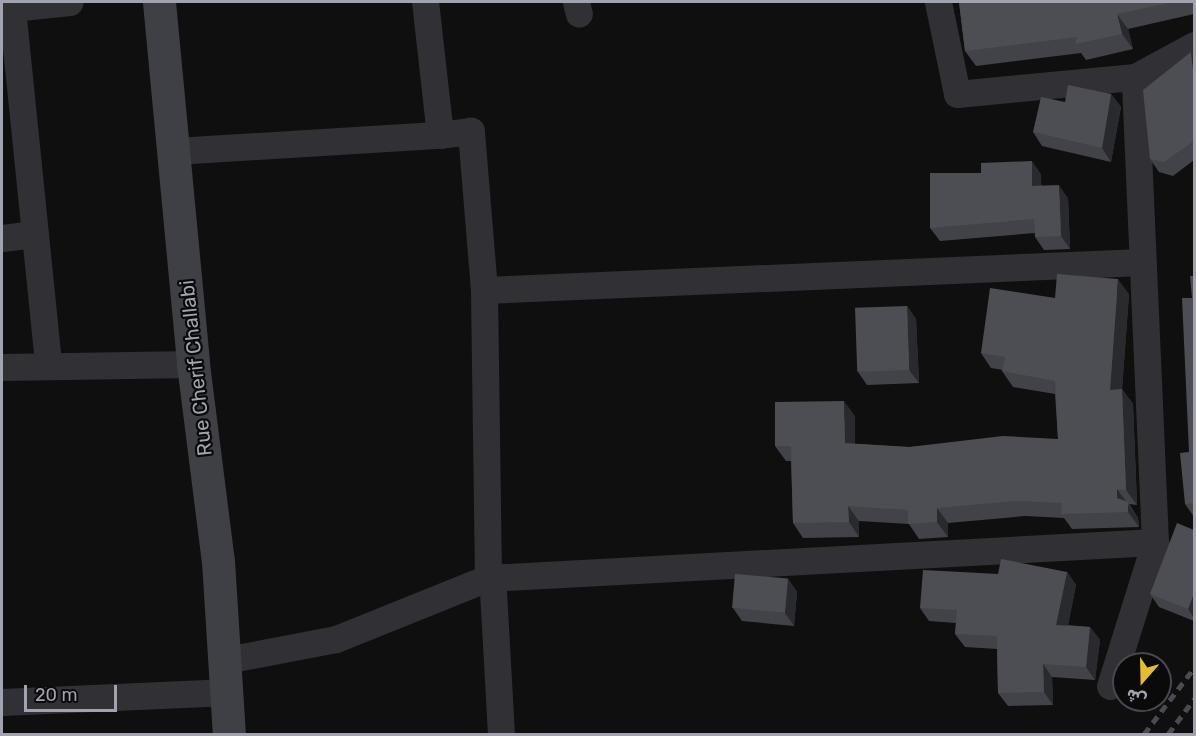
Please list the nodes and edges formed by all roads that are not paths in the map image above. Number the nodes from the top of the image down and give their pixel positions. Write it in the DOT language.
graph roads {
  1 [pos="70,2"];
  2 [pos="159,2"];
  3 [pos="425,2"];
  4 [pos="938,2"];
  5 [pos="7,9"];
  6 [pos="1194,45"];
  7 [pos="1135,77"];
  8 [pos="440,135"];
  9 [pos="175,151"];
  10 [pos="35,234"];
  11 [pos="2,238"];
  12 [pos="1141,262"];
  13 [pos="484,290"];
  14 [pos="193,364"];
  15 [pos="48,365"];
  16 [pos="2,368"];
  17 [pos="1155,542"];
  18 [pos="488,578"];
  19 [pos="226,660"];
  20 [pos="1110,686"];
  21 [pos="229,692"];
  22 [pos="2,702"];
  23 [pos="229,735"];
  24 [pos="501,735"];
  1 -- 5 [label="street"];
  2 -- 9 [label="street, Rue Cherif Challabi"];
  3 -- 8 [label="street"];
  4 -- 7 [label="street"];
  5 -- 10 [label="street"];
  6 -- 7 [label="street"];
  7 -- 12 [label="street"];
  8 -- 9 [label="street"];
  8 -- 13 [label="street"];
  9 -- 14 [label="street, Rue Cherif Challabi"];
  10 -- 11 [label="street"];
  10 -- 15 [label="street"];
  12 -- 13 [label="street"];
  12 -- 17 [label="street"];
  13 -- 18 [label="street"];
  14 -- 15 [label="street"];
  14 -- 19 [label="street, Rue Cherif Challabi"];
  15 -- 16 [label="street"];
  17 -- 18 [label="street"];
  17 -- 20 [label="street"];
  18 -- 19 [label="street"];
  18 -- 24 [label="street"];
  19 -- 21 [label="street, Rue Cherif Challabi"];
  21 -- 22 [label="street"];
  21 -- 23 [label="street, Rue Cherif Challabi"];
}
